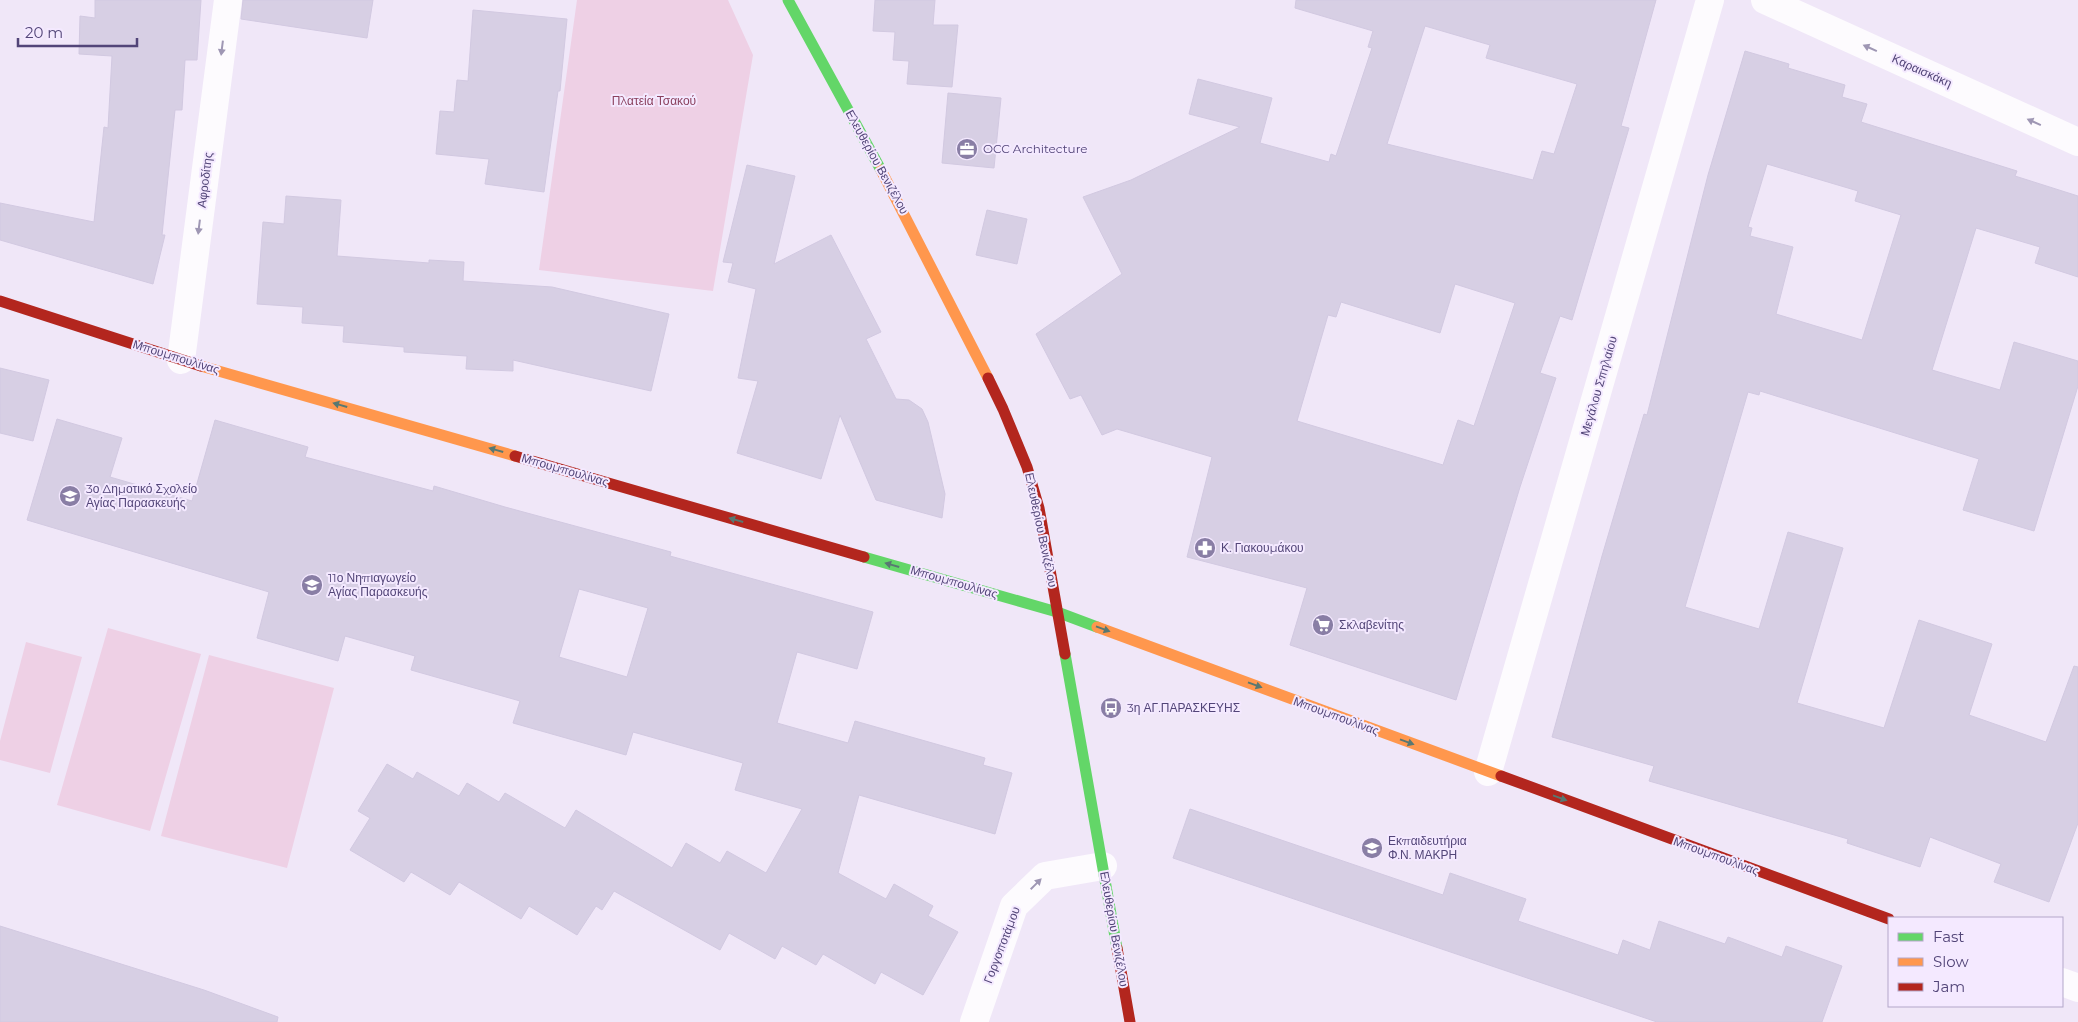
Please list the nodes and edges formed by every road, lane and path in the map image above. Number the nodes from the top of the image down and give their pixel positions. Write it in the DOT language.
graph roads {
  1 [pos="228,0"];
  2 [pos="788,0"];
  3 [pos="1710,0"];
  4 [pos="1765,0"];
  5 [pos="2078,142"];
  6 [pos="0,301"];
  7 [pos="181,360"];
  8 [pos="1057,612"];
  9 [pos="1488,772"];
  10 [pos="1102,866"];
  11 [pos="1888,919"];
  12 [pos="2063,982"];
  13 [pos="2078,988"];
  14 [pos="974,1022"];
  15 [pos="1130,1022"];
  1 -- 7 [label="street, Αφροδίτης, one-way"];
  2 -- 8 [label="street, Ελευθερίου Βενιζέλου"];
  3 -- 9 [label="street, Μεγάλου Σπηλαίου"];
  5 -- 4 [label="street, Καραισκάκη, one-way"];
  6 -- 7 [label="street, Μπουμπουλίνας"];
  8 -- 7 [label="street, Μπουμπουλίνας, one-way"];
  8 -- 9 [label="street, Μπουμπουλίνας, one-way"];
  8 -- 10 [label="street, Ελευθερίου Βενιζέλου"];
  9 -- 11 [label="street, Μπουμπουλίνας, one-way"];
  14 -- 10 [label="street, Γοργοποτάμου, one-way"];
  10 -- 15 [label="street, Ελευθερίου Βενιζέλου"];
  12 -- 13 [label="street"];
}
